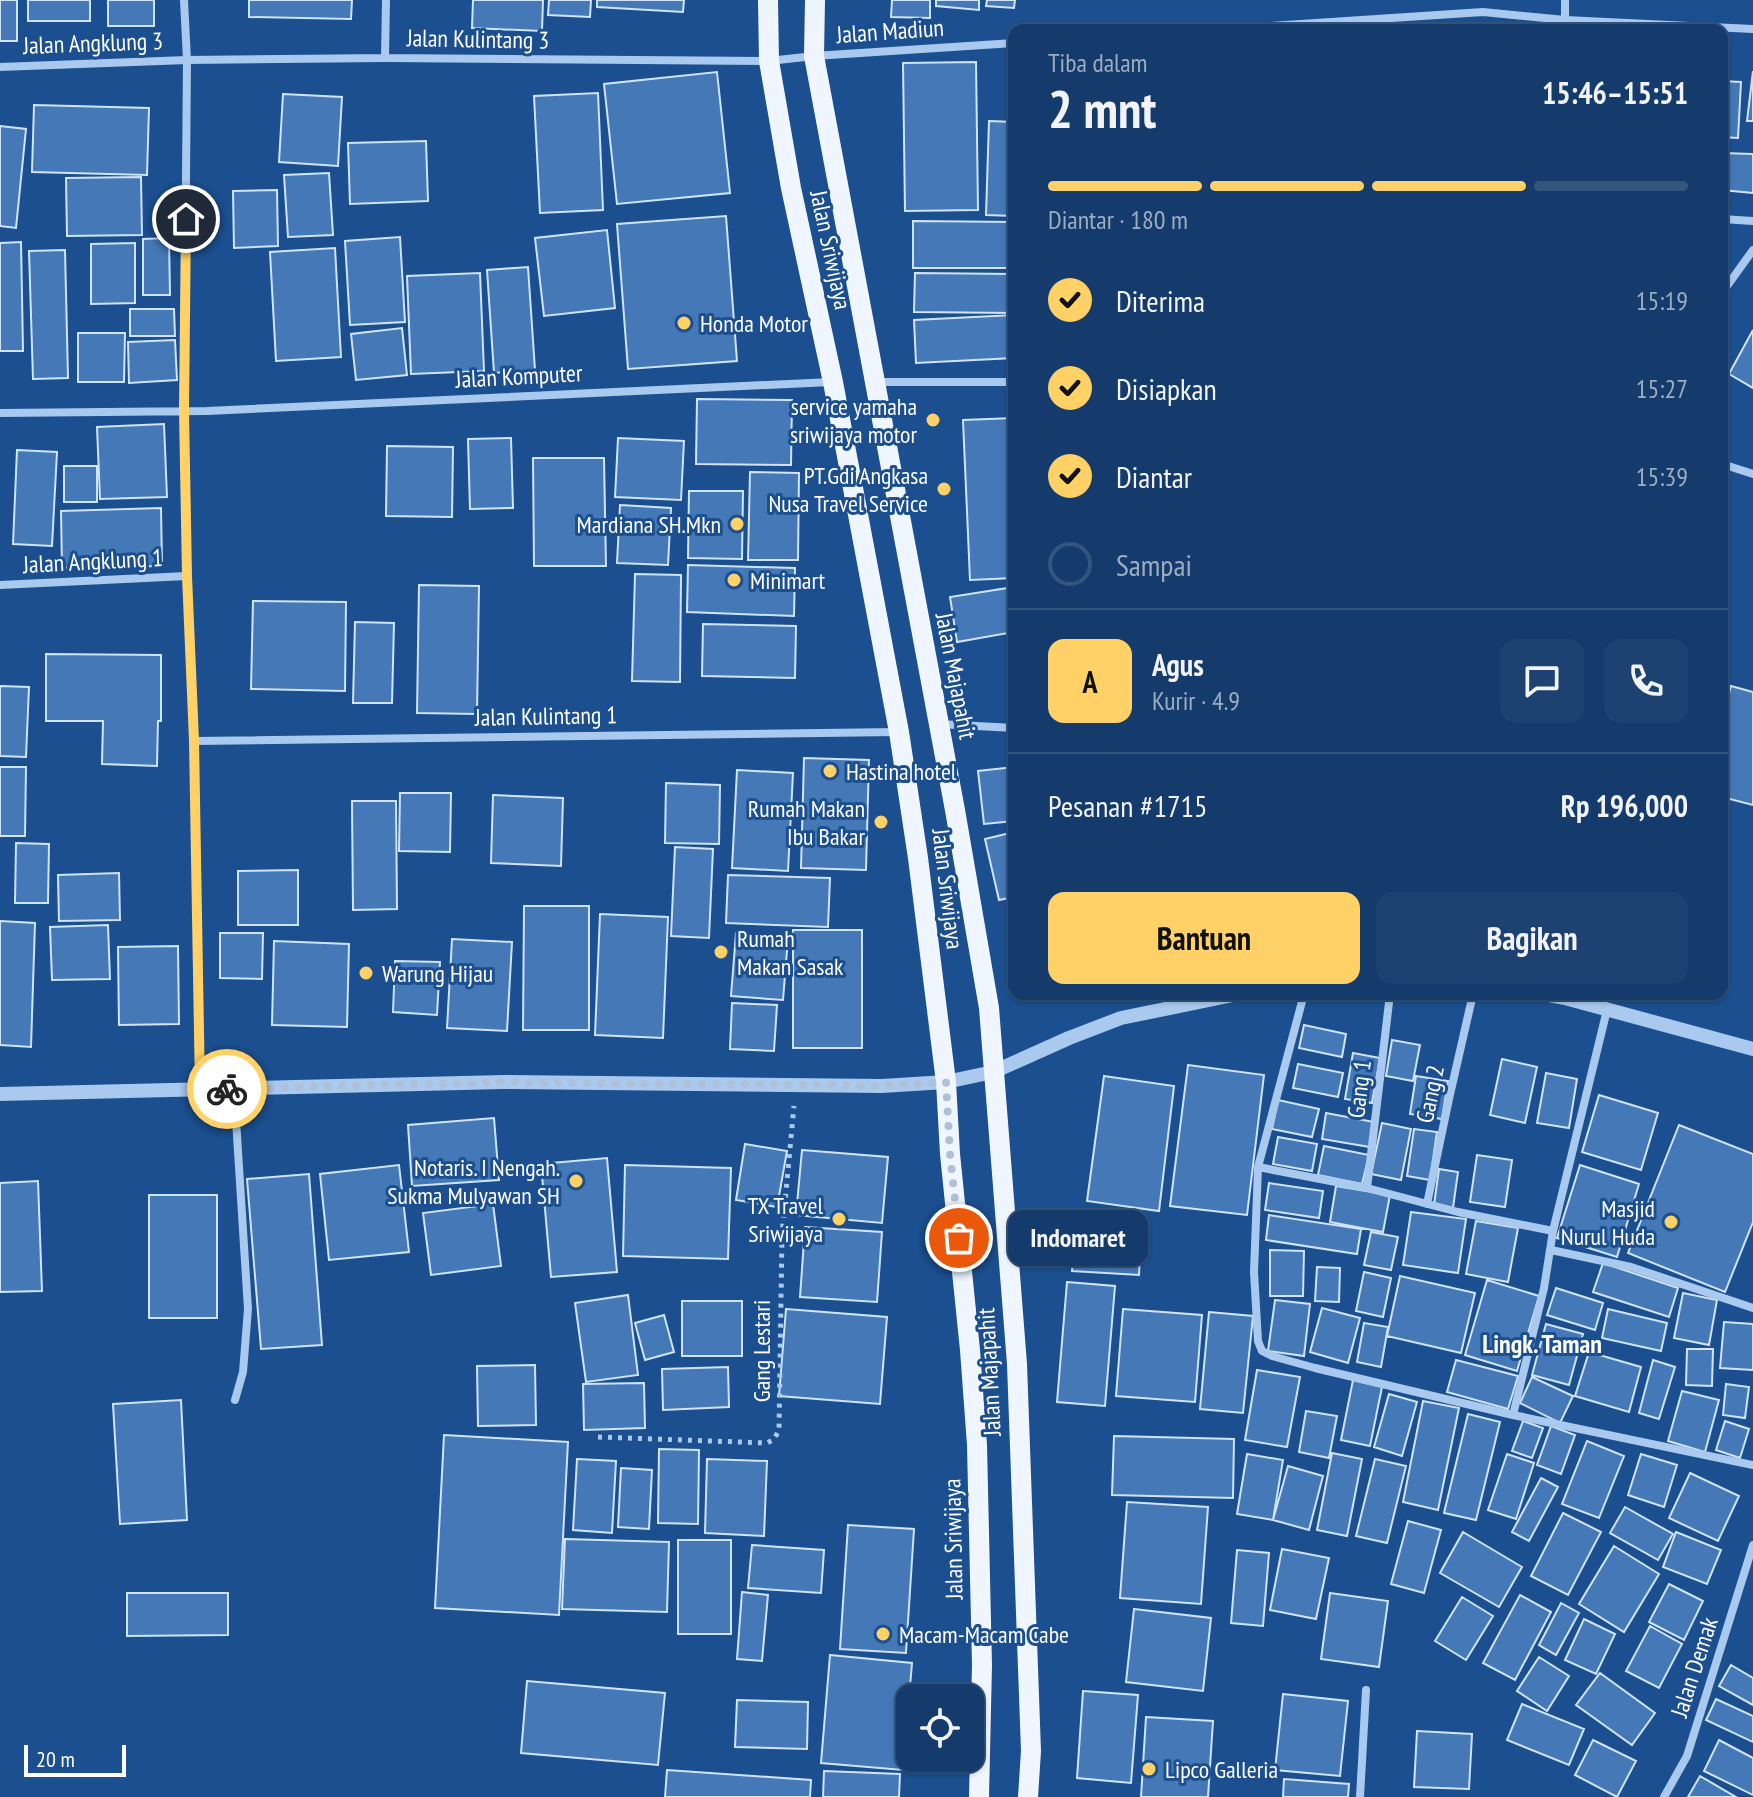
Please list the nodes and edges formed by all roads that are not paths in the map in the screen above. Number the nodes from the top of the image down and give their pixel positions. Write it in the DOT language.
graph roads {
  1 [pos="184,0"];
  2 [pos="386,0"];
  3 [pos="768,0"];
  4 [pos="815,0"];
  5 [pos="1565,0"];
  6 [pos="1565,20"];
  7 [pos="1299,24"];
  8 [pos="1649,24"];
  9 [pos="1728,28"];
  10 [pos="1753,29"];
  11 [pos="1008,43"];
  12 [pos="814,56"];
  13 [pos="385,58"];
  14 [pos="187,60"];
  15 [pos="769,61"];
  16 [pos="0,67"];
  17 [pos="1728,219"];
  18 [pos="1753,221"];
  19 [pos="1753,250"];
  20 [pos="1728,285"];
  21 [pos="833,382"];
  22 [pos="875,382"];
  23 [pos="1008,382"];
  24 [pos="184,411"];
  25 [pos="0,413"];
  26 [pos="1728,466"];
  27 [pos="1753,474"];
  28 [pos="187,576"];
  29 [pos="0,585"];
  30 [pos="938,724"];
  31 [pos="1008,728"];
  32 [pos="899,732"];
  33 [pos="194,741"];
  34 [pos="1209,1000"];
  35 [pos="1302,1000"];
  36 [pos="1389,1000"];
  37 [pos="1472,1000"];
  38 [pos="1572,1000"];
  39 [pos="1607,1010"];
  40 [pos="1753,1049"];
  41 [pos="993,1072"];
  42 [pos="946,1082"];
  43 [pos="234,1088"];
  44 [pos="200,1090"];
  45 [pos="0,1094"];
  46 [pos="1258,1167"];
  47 [pos="1367,1188"];
  48 [pos="1427,1204"];
  49 [pos="1553,1231"];
  50 [pos="1551,1250"];
  51 [pos="1753,1308"];
  52 [pos="235,1400"];
  53 [pos="1513,1415"];
  54 [pos="1753,1465"];
  55 [pos="1753,1545"];
  56 [pos="1366,1690"];
  57 [pos="979,1797"];
  58 [pos="1028,1797"];
  59 [pos="1360,1797"];
  60 [pos="1664,1797"];
  1 -- 14 [label="street"];
  2 -- 13 [label="street"];
  3 -- 15 [label="main road, Jalan Sriwijaya"];
  4 -- 12 [label="main road, Jalan Majapahit"];
  5 -- 6 [label="street"];
  6 -- 7 [label="street"];
  6 -- 8 [label="street"];
  9 -- 10 [label="street"];
  11 -- 12 [label="street, Jalan Madiun"];
  12 -- 15 [label="street, Jalan Madiun"];
  12 -- 22 [label="main road, Jalan Majapahit"];
  13 -- 14 [label="street, Jalan Kulintang 3"];
  13 -- 15 [label="street, Jalan Kulintang 3"];
  14 -- 16 [label="street, Jalan Angklung 3"];
  14 -- 24 [label="street"];
  15 -- 21 [label="main road, Jalan Sriwijaya"];
  17 -- 18 [label="street"];
  19 -- 20 [label="street"];
  21 -- 24 [label="street, Jalan Komputer"];
  21 -- 32 [label="main road, Jalan Sriwijaya"];
  22 -- 23 [label="street"];
  22 -- 30 [label="main road, Jalan Majapahit"];
  24 -- 25 [label="street, Jalan Komputer"];
  24 -- 28 [label="street"];
  26 -- 27 [label="street"];
  28 -- 29 [label="street, Jalan Angklung 1"];
  28 -- 33 [label="street"];
  30 -- 31 [label="street"];
  30 -- 41 [label="main road, Jalan Majapahit"];
  32 -- 33 [label="street, Jalan Kulintang 1"];
  32 -- 42 [label="main road, Jalan Sriwijaya"];
  33 -- 44 [label="street"];
  34 -- 41 [label="street"];
  35 -- 46 [label="street"];
  36 -- 47 [label="street, Gang 1"];
  37 -- 48 [label="street, Gang 2"];
  38 -- 39 [label="street"];
  39 -- 40 [label="street"];
  39 -- 49 [label="street"];
  41 -- 42 [label="street"];
  41 -- 58 [label="main road, Jalan Majapahit"];
  42 -- 43 [label="street"];
  42 -- 57 [label="main road, Jalan Sriwijaya"];
  43 -- 44 [label="street"];
  43 -- 52 [label="street"];
  44 -- 45 [label="street"];
  46 -- 47 [label="street"];
  46 -- 53 [label="street"];
  47 -- 48 [label="street"];
  48 -- 49 [label="street"];
  49 -- 50 [label="street"];
  50 -- 51 [label="street"];
  50 -- 53 [label="street"];
  53 -- 54 [label="street"];
  55 -- 60 [label="street, Jalan Demak"];
  56 -- 59 [label="street"];
}
